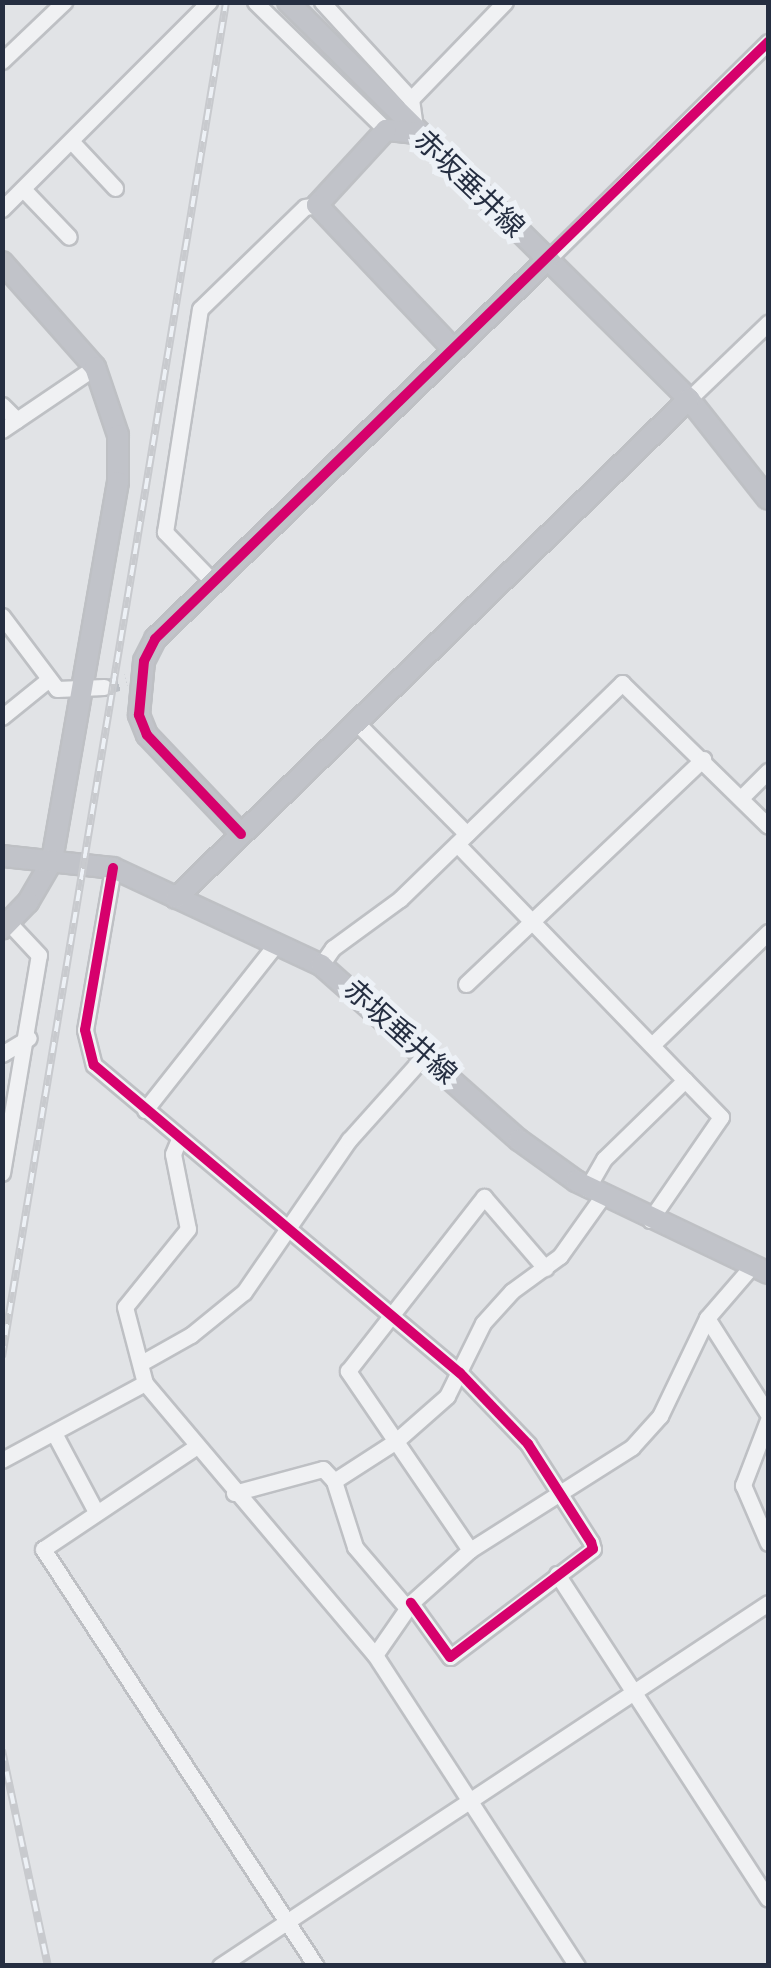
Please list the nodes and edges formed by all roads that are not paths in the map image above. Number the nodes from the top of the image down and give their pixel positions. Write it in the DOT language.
graph roads {
  1 [pos="64,2"];
  2 [pos="209,2"];
  3 [pos="256,2"];
  4 [pos="288,2"];
  5 [pos="322,2"];
  6 [pos="505,2"];
  7 [pos="768,42"];
  8 [pos="2,61"];
  9 [pos="411,100"];
  10 [pos="386,130"];
  11 [pos="416,133"];
  12 [pos="72,142"];
  13 [pos="115,188"];
  14 [pos="23,189"];
  15 [pos="317,204"];
  16 [pos="2,209"];
  17 [pos="68,237"];
  18 [pos="548,259"];
  19 [pos="2,262"];
  20 [pos="768,323"];
  21 [pos="452,348"];
  22 [pos="95,366"];
  23 [pos="689,399"];
  24 [pos="2,406"];
  25 [pos="17,420"];
  26 [pos="2,430"];
  27 [pos="768,499"];
  28 [pos="214,583"];
  29 [pos="2,616"];
  30 [pos="49,679"];
  31 [pos="104,687"];
  32 [pos="83,692"];
  33 [pos="2,718"];
  34 [pos="357,723"];
  35 [pos="703,759"];
  36 [pos="768,772"];
  37 [pos="742,798"];
  38 [pos="768,826"];
  39 [pos="242,834"];
  40 [pos="462,839"];
  41 [pos="2,856"];
  42 [pos="52,862"];
  43 [pos="114,868"];
  44 [pos="176,898"];
  45 [pos="534,924"];
  46 [pos="6,926"];
  47 [pos="768,932"];
  48 [pos="276,944"];
  49 [pos="321,965"];
  50 [pos="466,984"];
  51 [pos="29,1038"];
  52 [pos="652,1046"];
  53 [pos="2,1054"];
  54 [pos="425,1056"];
  55 [pos="685,1080"];
  56 [pos="145,1110"];
  57 [pos="179,1139"];
  58 [pos="2,1173"];
  59 [pos="595,1192"];
  60 [pos="650,1220"];
  61 [pos="288,1233"];
  62 [pos="545,1268"];
  63 [pos="760,1270"];
  64 [pos="389,1318"];
  65 [pos="707,1318"];
  66 [pos="143,1362"];
  67 [pos="460,1373"];
  68 [pos="145,1383"];
  69 [pos="768,1417"];
  70 [pos="54,1433"];
  71 [pos="393,1443"];
  72 [pos="197,1446"];
  73 [pos="2,1460"];
  74 [pos="334,1480"];
  75 [pos="562,1491"];
  76 [pos="234,1494"];
  77 [pos="96,1512"];
  78 [pos="768,1544"];
  79 [pos="470,1550"];
  80 [pos="557,1574"];
  81 [pos="768,1603"];
  82 [pos="409,1606"];
  83 [pos="375,1656"];
  84 [pos="632,1692"];
  85 [pos="468,1800"];
  86 [pos="768,1898"];
  87 [pos="287,1922"];
  88 [pos="220,1966"];
  89 [pos="316,1966"];
  90 [pos="577,1966"];
  1 -- 8 [label="street"];
  2 -- 12 [label="street"];
  3 -- 10 [label="street"];
  4 -- 11 [label="street, 赤坂垂井線"];
  5 -- 9 [label="street"];
  6 -- 9 [label="street"];
  7 -- 18 [label="street"];
  9 -- 11 [label="street"];
  10 -- 11 [label="street"];
  10 -- 15 [label="street"];
  11 -- 18 [label="street, 赤坂垂井線"];
  12 -- 13 [label="street"];
  12 -- 14 [label="street"];
  14 -- 16 [label="street"];
  14 -- 17 [label="street"];
  15 -- 21 [label="street"];
  15 -- 28 [label="street"];
  18 -- 21 [label="street"];
  18 -- 23 [label="street, 赤坂垂井線"];
  19 -- 22 [label="street"];
  20 -- 23 [label="street"];
  21 -- 28 [label="street"];
  22 -- 25 [label="street"];
  22 -- 32 [label="street"];
  23 -- 27 [label="street, 赤坂垂井線"];
  23 -- 34 [label="street"];
  24 -- 25 [label="street"];
  25 -- 26 [label="street"];
  28 -- 39 [label="street"];
  29 -- 30 [label="street"];
  30 -- 32 [label="street"];
  30 -- 33 [label="street"];
  31 -- 32 [label="street"];
  32 -- 42 [label="street"];
  34 -- 39 [label="street"];
  34 -- 40 [label="street"];
  35 -- 37 [label="street"];
  35 -- 40 [label="street"];
  35 -- 45 [label="street"];
  36 -- 37 [label="street"];
  37 -- 38 [label="street"];
  39 -- 44 [label="street"];
  40 -- 45 [label="street"];
  40 -- 49 [label="street"];
  41 -- 42 [label="street, 赤坂垂井線"];
  42 -- 43 [label="street, 赤坂垂井線"];
  42 -- 46 [label="street"];
  43 -- 44 [label="street, 赤坂垂井線"];
  43 -- 56 [label="street"];
  44 -- 48 [label="street, 赤坂垂井線"];
  45 -- 50 [label="street"];
  45 -- 52 [label="street"];
  46 -- 51 [label="street"];
  47 -- 52 [label="street"];
  48 -- 49 [label="street, 赤坂垂井線"];
  48 -- 56 [label="street"];
  49 -- 54 [label="street, 赤坂垂井線"];
  51 -- 53 [label="street"];
  51 -- 58 [label="street"];
  52 -- 55 [label="street"];
  54 -- 59 [label="street, 赤坂垂井線"];
  54 -- 61 [label="street"];
  55 -- 59 [label="street"];
  55 -- 60 [label="street"];
  56 -- 57 [label="street"];
  57 -- 61 [label="street"];
  57 -- 66 [label="street"];
  59 -- 60 [label="street, 赤坂垂井線"];
  59 -- 62 [label="street"];
  60 -- 63 [label="street, 赤坂垂井線"];
  61 -- 64 [label="street"];
  61 -- 66 [label="street"];
  62 -- 64 [label="street"];
  62 -- 67 [label="street"];
  63 -- 65 [label="street"];
  64 -- 67 [label="street"];
  64 -- 71 [label="street"];
  65 -- 69 [label="street"];
  65 -- 75 [label="street"];
  66 -- 68 [label="street"];
  67 -- 71 [label="street"];
  67 -- 75 [label="street"];
  68 -- 70 [label="street"];
  68 -- 72 [label="street"];
  69 -- 78 [label="street"];
  70 -- 73 [label="street"];
  70 -- 77 [label="street"];
  71 -- 74 [label="street"];
  71 -- 79 [label="street"];
  72 -- 76 [label="street"];
  72 -- 77 [label="street"];
  74 -- 76 [label="street"];
  74 -- 82 [label="street"];
  75 -- 79 [label="street"];
  75 -- 80 [label="street"];
  76 -- 83 [label="street"];
  77 -- 87 [label="street"];
  79 -- 82 [label="street"];
  80 -- 82 [label="street"];
  80 -- 84 [label="street"];
  81 -- 84 [label="street"];
  82 -- 83 [label="street"];
  83 -- 85 [label="street"];
  84 -- 85 [label="street"];
  84 -- 86 [label="street"];
  85 -- 87 [label="street"];
  85 -- 90 [label="street"];
  87 -- 88 [label="street"];
  87 -- 89 [label="street"];
}
